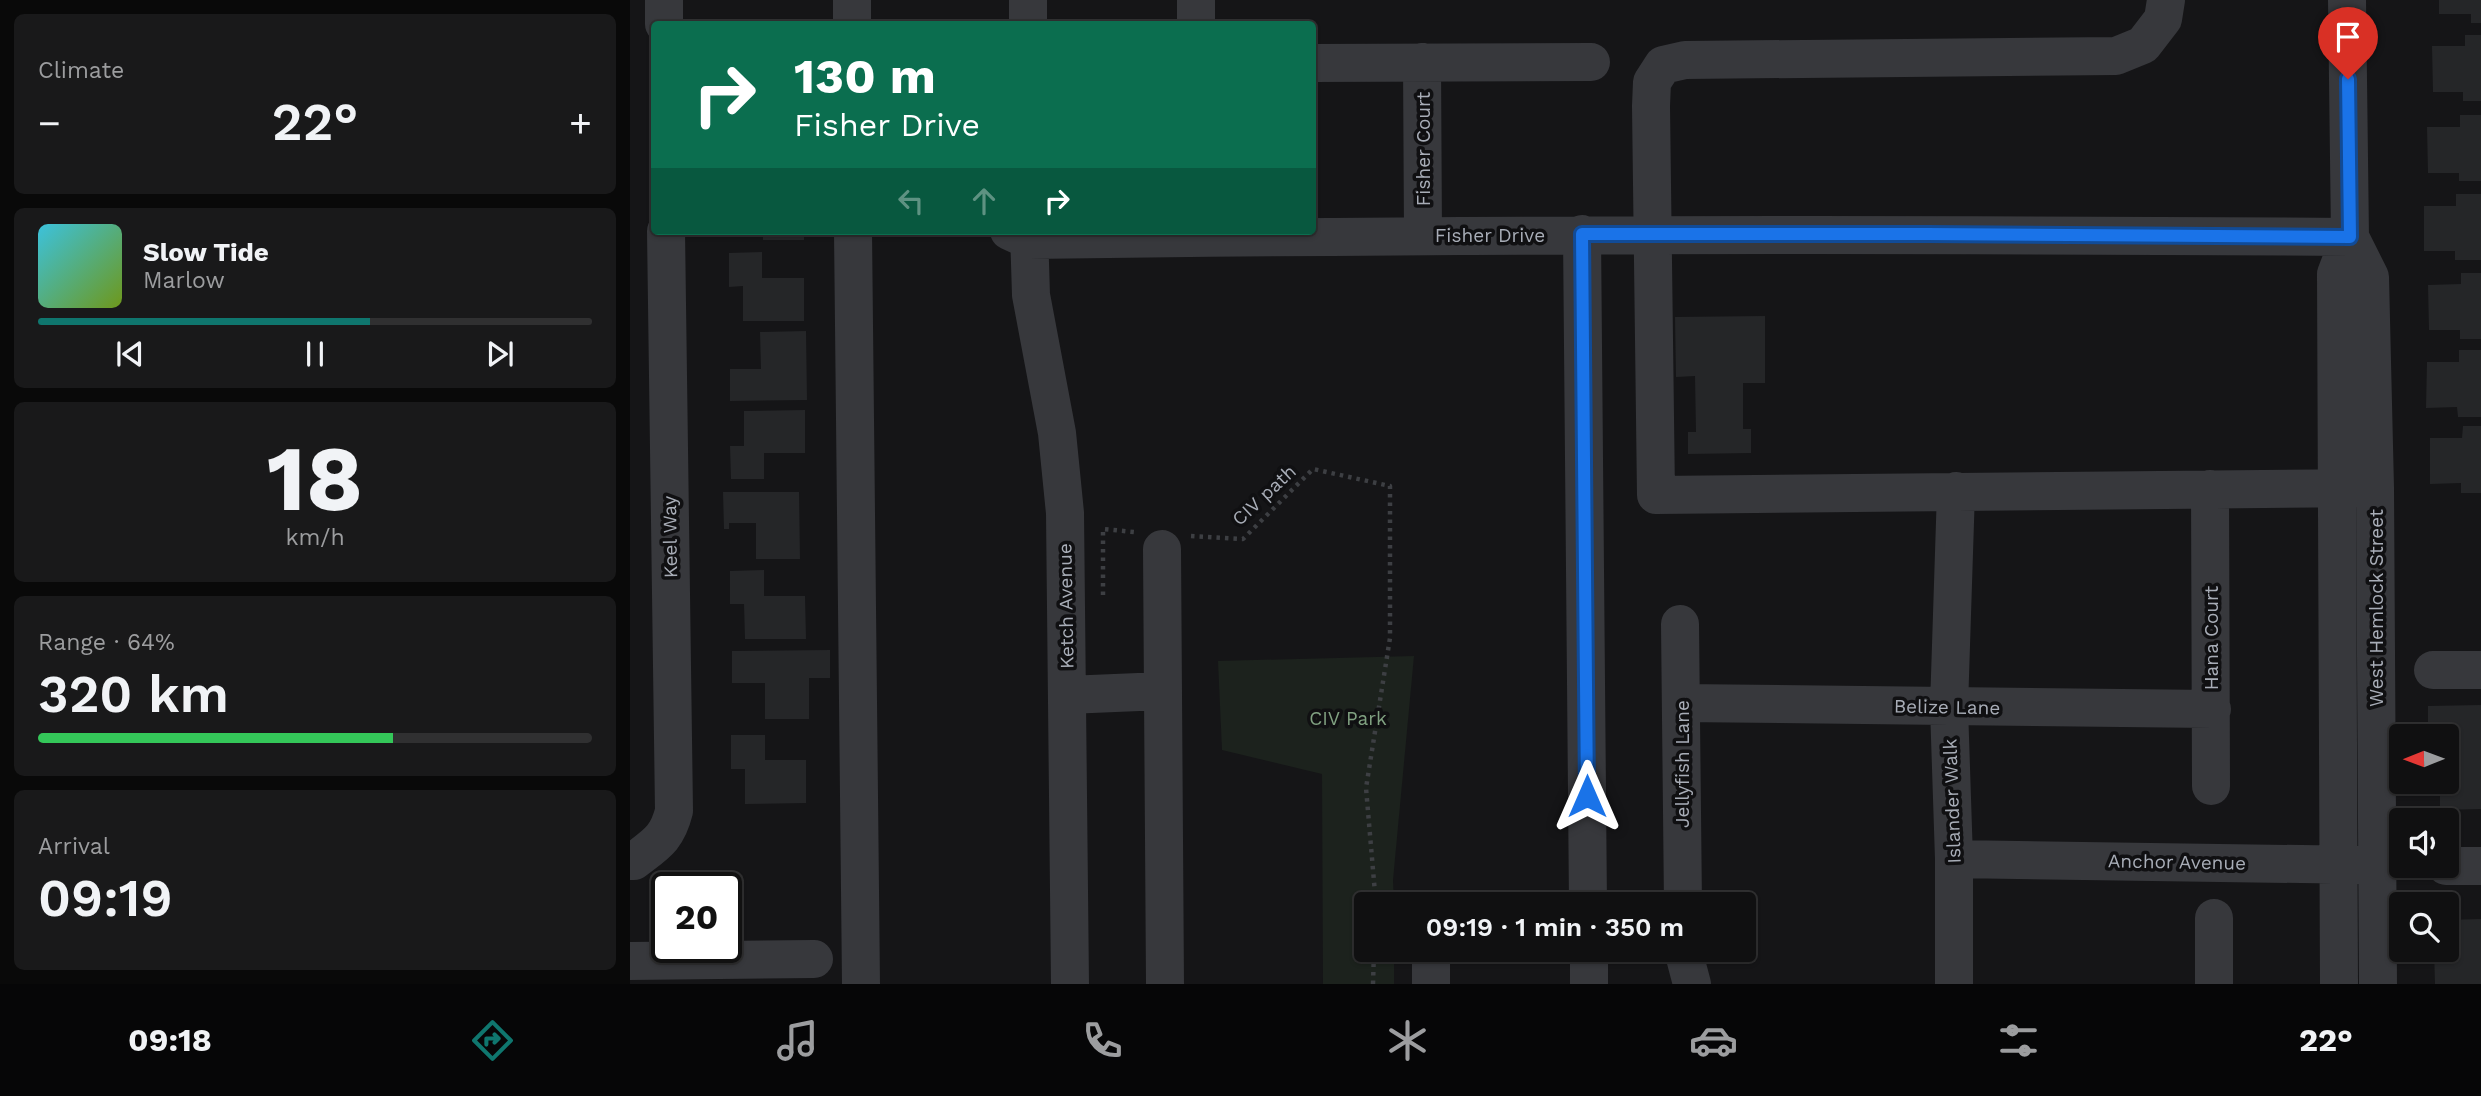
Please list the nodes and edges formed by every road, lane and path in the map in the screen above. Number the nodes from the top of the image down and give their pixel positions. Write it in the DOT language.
graph roads {
  1 [pos="664,0"];
  2 [pos="852,0"];
  3 [pos="1028,0"];
  4 [pos="1196,0"];
  5 [pos="2166,0"];
  6 [pos="2347,0"];
  7 [pos="664,21"];
  8 [pos="852,21"];
  9 [pos="1028,21"];
  10 [pos="1196,21"];
  11 [pos="1422,62"];
  12 [pos="1591,62"];
  13 [pos="1316,63"];
  14 [pos="1582,234"];
  15 [pos="1653,234"];
  16 [pos="666,235"];
  17 [pos="853,235"];
  18 [pos="1023,235"];
  19 [pos="1316,235"];
  20 [pos="1423,235"];
  21 [pos="2350,237"];
  22 [pos="2357,488"];
  23 [pos="2210,489"];
  24 [pos="1956,492"];
  25 [pos="1162,539"];
  26 [pos="1102,598"];
  27 [pos="1680,624"];
  28 [pos="2434,670"];
  29 [pos="2481,670"];
  30 [pos="1163,691"];
  31 [pos="1067,695"];
  32 [pos="1682,703"];
  33 [pos="1949,707"];
  34 [pos="2212,709"];
  35 [pos="2211,786"];
  36 [pos="1954,859"];
  37 [pos="630,861"];
  38 [pos="2339,864"];
  39 [pos="2389,865"];
  40 [pos="2459,866"];
  41 [pos="2481,866"];
  42 [pos="1375,892"];
  43 [pos="1588,892"];
  44 [pos="1683,892"];
  45 [pos="2214,918"];
  46 [pos="814,959"];
  47 [pos="630,961"];
  48 [pos="1374,962"];
  49 [pos="1431,962"];
  50 [pos="1589,962"];
  51 [pos="1686,962"];
  52 [pos="861,984"];
  53 [pos="1070,984"];
  54 [pos="1165,984"];
  55 [pos="1373,984"];
  56 [pos="1431,984"];
  57 [pos="1589,984"];
  58 [pos="1692,984"];
  59 [pos="1954,984"];
  60 [pos="2214,984"];
  61 [pos="2339,984"];
  62 [pos="2378,984"];
  1 -- 7 [label="street"];
  2 -- 8 [label="street"];
  3 -- 9 [label="street"];
  4 -- 10 [label="street"];
  5 -- 15 [label="street"];
  6 -- 21 [label="street, West Hemlock Street"];
  11 -- 12 [label="street"];
  11 -- 13 [label="street"];
  11 -- 20 [label="street, Fisher Court"];
  14 -- 15 [label="street, Fisher Drive"];
  14 -- 20 [label="street, Fisher Drive"];
  14 -- 43 [label="street"];
  15 -- 21 [label="street, Fisher Drive"];
  15 -- 24 [label="street"];
  16 -- 37 [label="street, Keel Way"];
  17 -- 52 [label="street"];
  18 -- 31 [label="street, Ketch Avenue"];
  19 -- 20 [label="street, Fisher Drive"];
  21 -- 22 [label="street, West Hemlock Street"];
  22 -- 23 [label="street"];
  22 -- 38 [label="street, West Hemlock Street"];
  22 -- 39 [label="street, West Hemlock Street"];
  23 -- 24 [label="street"];
  23 -- 34 [label="street, Hana Court"];
  24 -- 33 [label="street, Islander Walk"];
  25 -- 26 [label="path, CIV path"];
  25 -- 30 [label="street"];
  25 -- 42 [label="path, CIV path"];
  27 -- 32 [label="street, Jellyfish Lane"];
  28 -- 29 [label="street"];
  30 -- 31 [label="street"];
  30 -- 54 [label="street"];
  31 -- 53 [label="street, Ketch Avenue"];
  32 -- 33 [label="street, Belize Lane"];
  32 -- 44 [label="street, Jellyfish Lane"];
  33 -- 34 [label="street, Belize Lane"];
  33 -- 36 [label="street, Islander Walk"];
  34 -- 35 [label="street, Hana Court"];
  36 -- 38 [label="street, Anchor Avenue"];
  36 -- 59 [label="street, Islander Walk"];
  38 -- 39 [label="street, Anchor Avenue"];
  38 -- 61 [label="street, West Hemlock Street"];
  39 -- 62 [label="street, West Hemlock Street"];
  40 -- 41 [label="street"];
  45 -- 60 [label="street"];
  46 -- 47 [label="street"];
  48 -- 55 [label="path"];
  49 -- 56 [label="street"];
  50 -- 57 [label="street"];
  51 -- 58 [label="street"];
}
